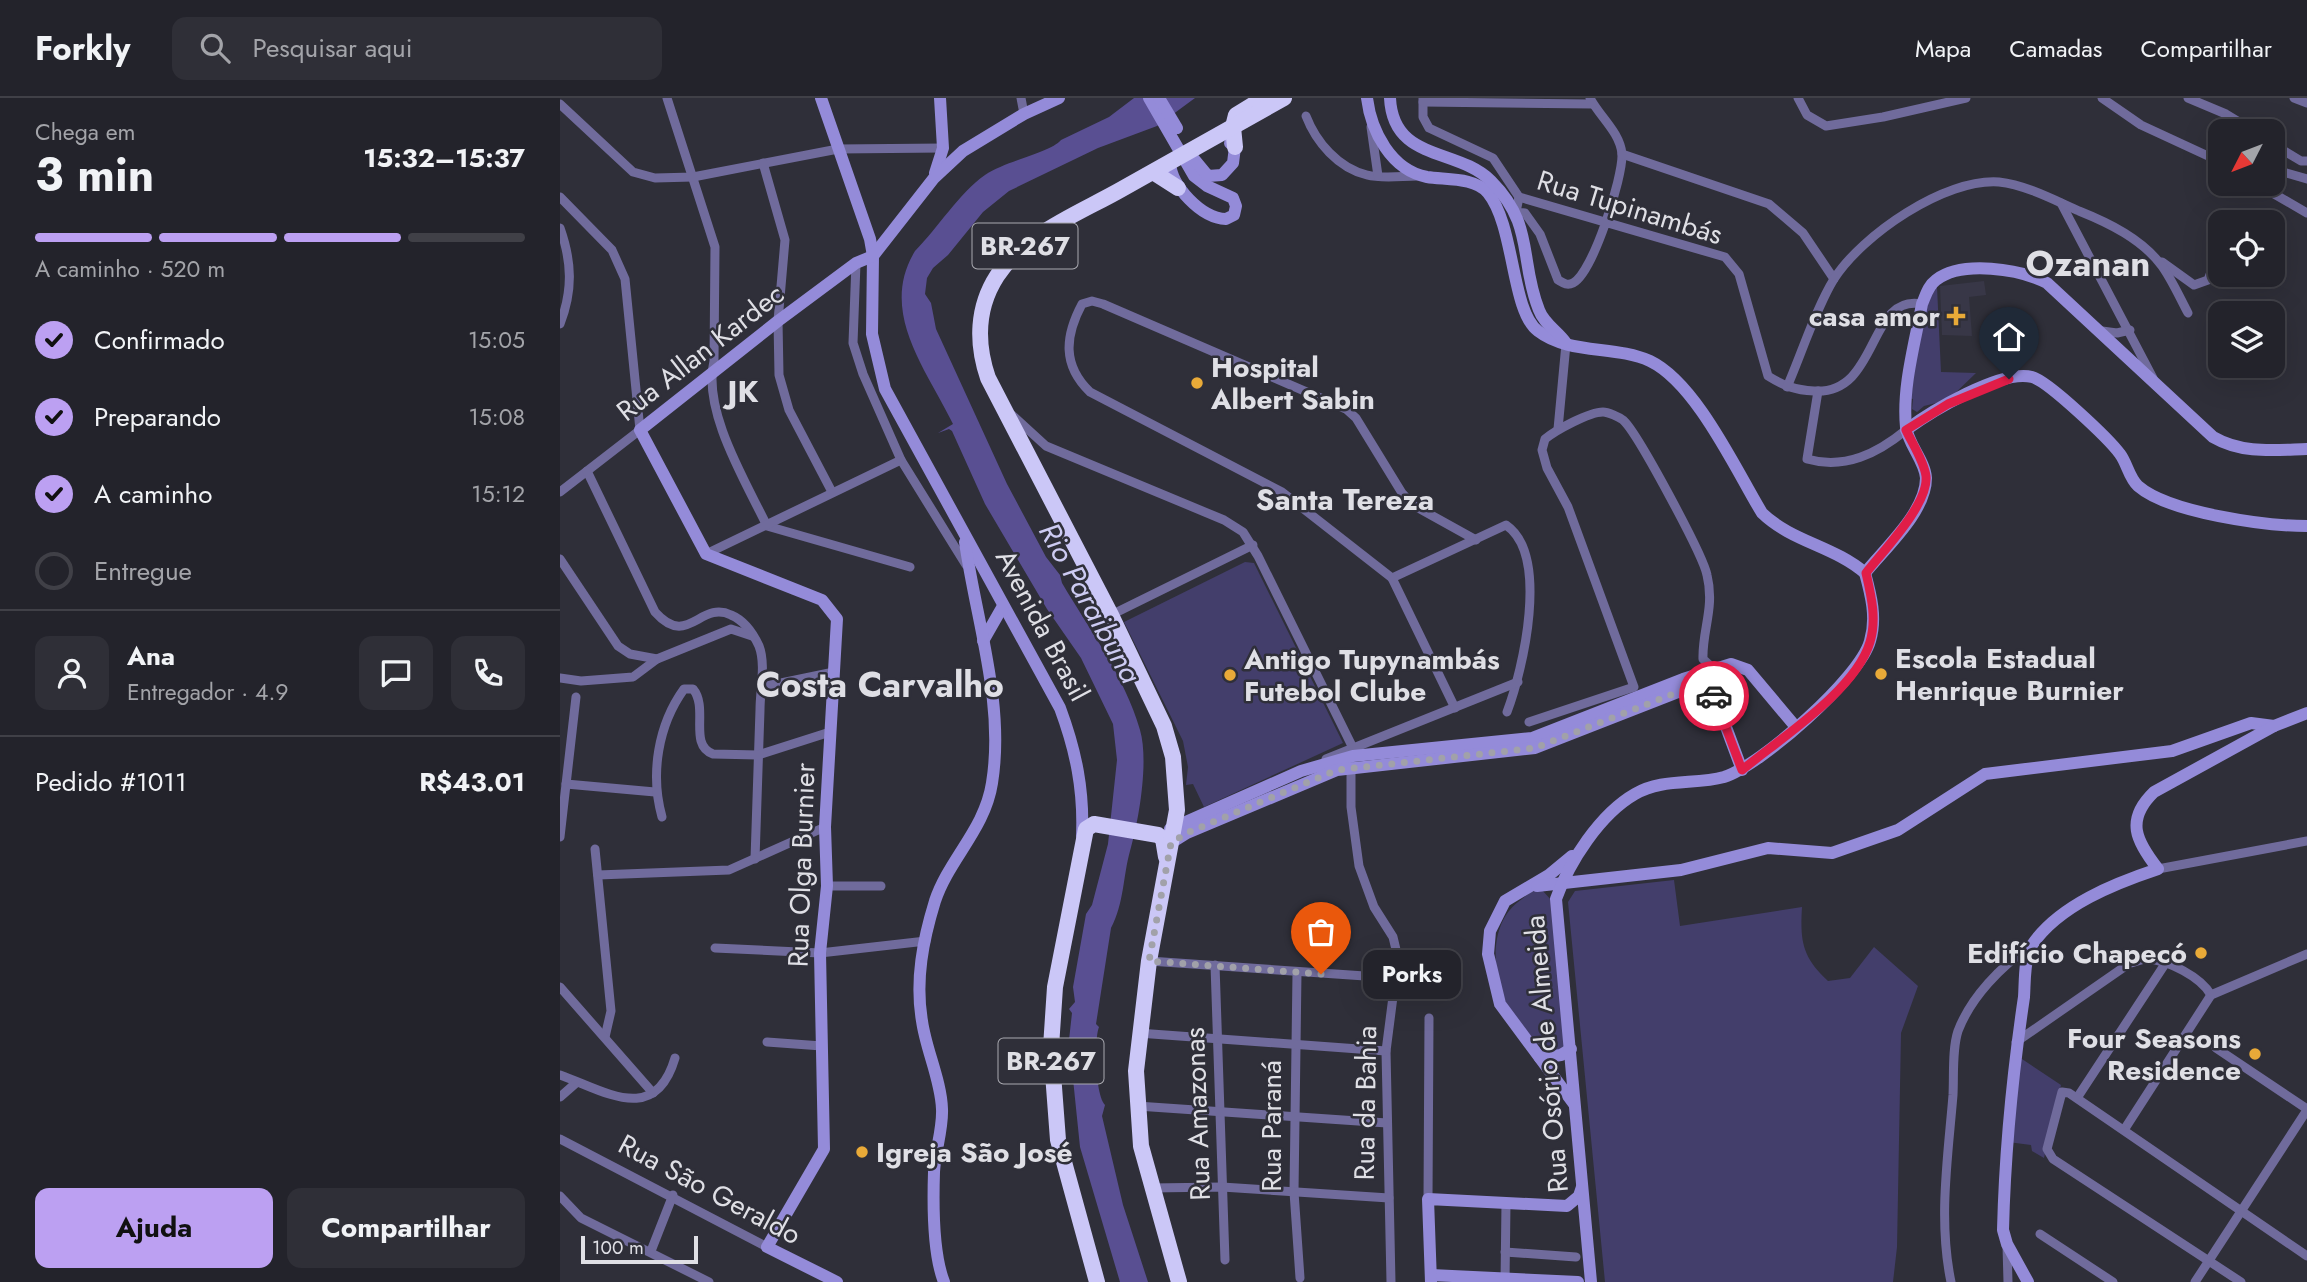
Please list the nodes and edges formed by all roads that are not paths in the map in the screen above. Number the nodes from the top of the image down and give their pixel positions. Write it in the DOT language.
graph roads {
  1 [pos="667,98"];
  2 [pos="821,98"];
  3 [pos="940,98"];
  4 [pos="1021,98"];
  5 [pos="1059,98"];
  6 [pos="1149,98"];
  7 [pos="1159,98"];
  8 [pos="1264,98"];
  9 [pos="1284,98"];
  10 [pos="1367,98"];
  11 [pos="1390,98"];
  12 [pos="1798,98"];
  13 [pos="1966,98"];
  14 [pos="2102,98"];
  15 [pos="2188,98"];
  16 [pos="2294,98"];
  17 [pos="1423,100"];
  18 [pos="1591,101"];
  19 [pos="2307,103"];
  20 [pos="560,104"];
  21 [pos="1369,112"];
  22 [pos="1024,114"];
  23 [pos="1307,116"];
  24 [pos="2234,119"];
  25 [pos="1233,127"];
  26 [pos="1175,133"];
  27 [pos="1208,141"];
  28 [pos="970,146"];
  29 [pos="1235,147"];
  30 [pos="943,148"];
  31 [pos="838,149"];
  32 [pos="2286,152"];
  33 [pos="1622,154"];
  34 [pos="2208,156"];
  35 [pos="1172,161"];
  36 [pos="2307,161"];
  37 [pos="763,163"];
  38 [pos="1153,172"];
  39 [pos="2286,172"];
  40 [pos="1378,176"];
  41 [pos="1423,176"];
  42 [pos="693,177"];
  43 [pos="934,178"];
  44 [pos="2307,178"];
  45 [pos="1178,188"];
  46 [pos="2277,196"];
  47 [pos="560,197"];
  48 [pos="1518,197"];
  49 [pos="2061,203"];
  50 [pos="2307,205"];
  51 [pos="2295,207"];
  52 [pos="1516,212"];
  53 [pos="2307,214"];
  54 [pos="1501,220"];
  55 [pos="1606,223"];
  56 [pos="560,228"];
  57 [pos="870,239"];
  58 [pos="884,244"];
  59 [pos="2146,250"];
  60 [pos="873,256"];
  61 [pos="1513,258"];
  62 [pos="856,263"];
  63 [pos="1530,272"];
  64 [pos="1834,279"];
  65 [pos="2208,280"];
  66 [pos="1923,304"];
  67 [pos="2188,313"];
  68 [pos="778,321"];
  69 [pos="560,324"];
  70 [pos="2130,330"];
  71 [pos="2102,331"];
  72 [pos="1566,344"];
  73 [pos="710,376"];
  74 [pos="2153,378"];
  75 [pos="1785,386"];
  76 [pos="1818,391"];
  77 [pos="1000,403"];
  78 [pos="1906,409"];
  79 [pos="1923,418"];
  80 [pos="1558,429"];
  81 [pos="640,430"];
  82 [pos="1906,430"];
  83 [pos="2307,449"];
  84 [pos="901,460"];
  85 [pos="587,471"];
  86 [pos="560,492"];
  87 [pos="832,492"];
  88 [pos="767,526"];
  89 [pos="2307,526"];
  90 [pos="961,528"];
  91 [pos="1476,540"];
  92 [pos="1253,545"];
  93 [pos="706,554"];
  94 [pos="560,559"];
  95 [pos="967,565"];
  96 [pos="910,567"];
  97 [pos="1866,573"];
  98 [pos="1392,578"];
  99 [pos="1003,606"];
  100 [pos="1111,615"];
  101 [pos="993,624"];
  102 [pos="1013,624"];
  103 [pos="752,636"];
  104 [pos="983,641"];
  105 [pos="657,659"];
  106 [pos="1715,670"];
  107 [pos="834,672"];
  108 [pos="560,678"];
  109 [pos="1518,682"];
  110 [pos="1684,684"];
  111 [pos="761,687"];
  112 [pos="1714,695"];
  113 [pos="576,698"];
  114 [pos="1455,708"];
  115 [pos="1507,712"];
  116 [pos="2307,713"];
  117 [pos="1529,722"];
  118 [pos="1795,726"];
  119 [pos="2274,726"];
  120 [pos="830,732"];
  121 [pos="758,755"];
  122 [pos="1352,756"];
  123 [pos="1742,770"];
  124 [pos="566,784"];
  125 [pos="655,792"];
  126 [pos="1235,807"];
  127 [pos="1084,809"];
  128 [pos="662,817"];
  129 [pos="1096,825"];
  130 [pos="825,827"];
  131 [pos="1163,834"];
  132 [pos="1082,836"];
  133 [pos="560,837"];
  134 [pos="2307,841"];
  135 [pos="595,849"];
  136 [pos="1577,851"];
  137 [pos="755,859"];
  138 [pos="2158,869"];
  139 [pos="598,875"];
  140 [pos="1577,880"];
  141 [pos="1562,882"];
  142 [pos="827,886"];
  143 [pos="881,886"];
  144 [pos="1533,886"];
  145 [pos="1556,903"];
  146 [pos="926,941"];
  147 [pos="2031,946"];
  148 [pos="715,948"];
  149 [pos="820,953"];
  150 [pos="2307,954"];
  151 [pos="1149,961"];
  152 [pos="2165,964"];
  153 [pos="1215,965"];
  154 [pos="1297,973"];
  155 [pos="1394,978"];
  156 [pos="560,987"];
  157 [pos="2211,995"];
  158 [pos="1429,1018"];
  159 [pos="1138,1033"];
  160 [pos="605,1037"];
  161 [pos="1217,1037"];
  162 [pos="766,1042"];
  163 [pos="1293,1042"];
  164 [pos="2016,1042"];
  165 [pos="822,1046"];
  166 [pos="2217,1048"];
  167 [pos="1571,1049"];
  168 [pos="1386,1051"];
  169 [pos="675,1058"];
  170 [pos="1540,1058"];
  171 [pos="560,1075"];
  172 [pos="576,1083"];
  173 [pos="653,1093"];
  174 [pos="560,1097"];
  175 [pos="2077,1098"];
  176 [pos="1137,1106"];
  177 [pos="1576,1108"];
  178 [pos="2307,1109"];
  179 [pos="1219,1111"];
  180 [pos="1293,1115"];
  181 [pos="1387,1123"];
  182 [pos="2124,1130"];
  183 [pos="560,1139"];
  184 [pos="1583,1184"];
  185 [pos="1222,1186"];
  186 [pos="1152,1188"];
  187 [pos="1294,1192"];
  188 [pos="673,1195"];
  189 [pos="560,1196"];
  190 [pos="1389,1198"];
  191 [pos="1428,1199"];
  192 [pos="1506,1203"];
  193 [pos="1567,1206"];
  194 [pos="2241,1211"];
  195 [pos="1586,1226"];
  196 [pos="2040,1234"];
  197 [pos="2007,1244"];
  198 [pos="767,1247"];
  199 [pos="651,1251"];
  200 [pos="1505,1252"];
  201 [pos="2307,1256"];
  202 [pos="1576,1257"];
  203 [pos="1225,1260"];
  204 [pos="2209,1261"];
  205 [pos="1300,1278"];
  206 [pos="1431,1278"];
  207 [pos="1505,1280"];
  208 [pos="1585,1280"];
  209 [pos="709,1282"];
  210 [pos="837,1282"];
  211 [pos="944,1282"];
  212 [pos="1097,1282"];
  213 [pos="1180,1282"];
  214 [pos="1391,1282"];
  215 [pos="1951,1282"];
  216 [pos="2008,1282"];
  217 [pos="2028,1282"];
  218 [pos="2113,1282"];
  219 [pos="2195,1282"];
  220 [pos="2241,1282"];
  1 -- 42 [label="street"];
  2 -- 31 [label="main road, Avenida Brasil"];
  3 -- 30 [label="main road"];
  4 -- 22 [label="street"];
  5 -- 22 [label="main road"];
  6 -- 26 [label="main road"];
  7 -- 26 [label="main road"];
  8 -- 25 [label="highway"];
  9 -- 25 [label="highway, BR-267"];
  10 -- 21 [label="main road"];
  11 -- 52 [label="main road"];
  12 -- 13 [label="street"];
  14 -- 34 [label="street"];
  15 -- 24 [label="street"];
  16 -- 19 [label="street"];
  17 -- 18 [label="street"];
  17 -- 48 [label="street"];
  18 -- 33 [label="street"];
  20 -- 42 [label="street"];
  21 -- 40 [label="street"];
  21 -- 41 [label="main road"];
  22 -- 28 [label="main road"];
  23 -- 40 [label="street"];
  25 -- 27 [label="highway, BR-267"];
  25 -- 29 [label="highway"];
  26 -- 29 [label="main road"];
  26 -- 45 [label="main road"];
  27 -- 29 [label="main road"];
  27 -- 35 [label="highway, BR-267"];
  28 -- 30 [label="main road"];
  28 -- 43 [label="main road"];
  30 -- 31 [label="street"];
  30 -- 43 [label="main road"];
  31 -- 37 [label="street"];
  31 -- 57 [label="main road, Avenida Brasil"];
  32 -- 36 [label="street"];
  33 -- 55 [label="street"];
  33 -- 64 [label="street"];
  35 -- 38 [label="highway, BR-267"];
  35 -- 45 [label="main road"];
  37 -- 42 [label="street"];
  37 -- 68 [label="street"];
  38 -- 45 [label="highway"];
  38 -- 77 [label="highway, BR-267"];
  39 -- 44 [label="street"];
  40 -- 41 [label="street"];
  41 -- 54 [label="main road"];
  42 -- 73 [label="street"];
  43 -- 58 [label="main road"];
  46 -- 51 [label="street"];
  47 -- 81 [label="street"];
  48 -- 52 [label="street, Rua Tupinambás"];
  48 -- 55 [label="street, Rua Tupinambás"];
  49 -- 59 [label="street"];
  49 -- 64 [label="street"];
  49 -- 70 [label="street"];
  50 -- 51 [label="street"];
  51 -- 53 [label="street"];
  52 -- 54 [label="main road"];
  52 -- 55 [label="street"];
  52 -- 63 [label="main road"];
  54 -- 61 [label="main road"];
  55 -- 75 [label="street, Rua Tupinambás"];
  56 -- 69 [label="street"];
  57 -- 58 [label="main road"];
  57 -- 60 [label="main road, Avenida Brasil"];
  58 -- 60 [label="main road"];
  59 -- 65 [label="street"];
  59 -- 67 [label="street"];
  60 -- 62 [label="main road, Rua Allan Kardec"];
  60 -- 90 [label="main road, Avenida Brasil"];
  61 -- 63 [label="main road"];
  61 -- 72 [label="main road"];
  62 -- 68 [label="main road, Rua Allan Kardec"];
  62 -- 84 [label="street"];
  63 -- 72 [label="main road"];
  64 -- 75 [label="street"];
  66 -- 71 [label="main road"];
  66 -- 76 [label="street"];
  66 -- 78 [label="main road"];
  68 -- 73 [label="main road, Rua Allan Kardec"];
  68 -- 87 [label="street"];
  70 -- 71 [label="street"];
  70 -- 74 [label="street"];
  71 -- 74 [label="main road"];
  72 -- 80 [label="street"];
  72 -- 97 [label="main road"];
  73 -- 81 [label="main road, Rua Allan Kardec"];
  73 -- 88 [label="street"];
  74 -- 83 [label="main road"];
  75 -- 76 [label="street"];
  76 -- 82 [label="street"];
  77 -- 92 [label="street"];
  77 -- 100 [label="highway, BR-267"];
  78 -- 79 [label="main road"];
  78 -- 82 [label="main road"];
  79 -- 82 [label="main road"];
  79 -- 89 [label="main road"];
  80 -- 106 [label="street"];
  80 -- 117 [label="street"];
  81 -- 85 [label="street, Rua Allan Kardec"];
  81 -- 93 [label="main road"];
  82 -- 97 [label="main road"];
  84 -- 87 [label="street"];
  84 -- 95 [label="street"];
  85 -- 86 [label="street, Rua Allan Kardec"];
  85 -- 103 [label="street"];
  87 -- 88 [label="street"];
  88 -- 93 [label="street"];
  88 -- 96 [label="street"];
  90 -- 95 [label="main road"];
  90 -- 99 [label="main road, Avenida Brasil"];
  91 -- 98 [label="street"];
  91 -- 98 [label="street"];
  91 -- 109 [label="street"];
  92 -- 100 [label="street"];
  92 -- 122 [label="street"];
  93 -- 107 [label="main road, Rua Olga Burnier"];
  94 -- 105 [label="street"];
  95 -- 104 [label="main road"];
  97 -- 118 [label="main road, Rua Osório de Almeida"];
  98 -- 114 [label="street"];
  99 -- 101 [label="main road"];
  99 -- 102 [label="main road, Avenida Brasil"];
  100 -- 131 [label="highway, BR-267"];
  101 -- 102 [label="main road"];
  101 -- 104 [label="main road"];
  102 -- 127 [label="main road, Avenida Brasil"];
  103 -- 105 [label="street"];
  103 -- 111 [label="street"];
  104 -- 146 [label="main road"];
  105 -- 108 [label="street"];
  106 -- 110 [label="main road"];
  106 -- 112 [label="main road"];
  106 -- 118 [label="main road"];
  107 -- 111 [label="street"];
  107 -- 120 [label="main road, Rua Olga Burnier"];
  109 -- 114 [label="street"];
  109 -- 115 [label="street"];
  110 -- 112 [label="main road"];
  110 -- 122 [label="main road"];
  111 -- 121 [label="street"];
  112 -- 123 [label="main road"];
  113 -- 124 [label="street"];
  114 -- 122 [label="street"];
  116 -- 119 [label="main road"];
  118 -- 123 [label="main road, Rua Osório de Almeida"];
  119 -- 138 [label="main road"];
  119 -- 140 [label="main road"];
  120 -- 121 [label="street"];
  120 -- 130 [label="main road, Rua Olga Burnier"];
  121 -- 125 [label="street"];
  121 -- 137 [label="street"];
  122 -- 126 [label="main road"];
  122 -- 126 [label="main road"];
  122 -- 155 [label="street, Rua da Bahia"];
  123 -- 136 [label="main road, Rua Osório de Almeida"];
  124 -- 125 [label="street"];
  124 -- 133 [label="street"];
  125 -- 128 [label="street"];
  126 -- 131 [label="main road"];
  127 -- 129 [label="main road"];
  127 -- 132 [label="main road, Avenida Brasil"];
  129 -- 131 [label="highway"];
  129 -- 132 [label="highway"];
  130 -- 137 [label="street"];
  130 -- 142 [label="main road, Rua Olga Burnier"];
  131 -- 151 [label="highway, BR-267"];
  132 -- 212 [label="highway, Avenida Brasil / BR-267"];
  134 -- 138 [label="street"];
  135 -- 139 [label="street"];
  136 -- 141 [label="main road, Rua Osório de Almeida"];
  136 -- 144 [label="main road"];
  137 -- 139 [label="street"];
  138 -- 147 [label="main road"];
  139 -- 160 [label="street"];
  140 -- 141 [label="main road"];
  140 -- 145 [label="main road"];
  141 -- 144 [label="main road"];
  141 -- 145 [label="main road, Rua Osório de Almeida"];
  142 -- 143 [label="street"];
  142 -- 149 [label="main road, Rua Olga Burnier"];
  144 -- 145 [label="main road"];
  144 -- 170 [label="main road"];
  145 -- 167 [label="main road, Rua Osório de Almeida"];
  146 -- 149 [label="street"];
  146 -- 211 [label="main road"];
  147 -- 164 [label="main road"];
  147 -- 215 [label="street"];
  148 -- 149 [label="street"];
  149 -- 165 [label="main road, Rua Olga Burnier"];
  150 -- 157 [label="street"];
  151 -- 153 [label="street"];
  151 -- 159 [label="highway, BR-267"];
  152 -- 157 [label="street"];
  152 -- 164 [label="street"];
  152 -- 175 [label="street"];
  153 -- 154 [label="street"];
  153 -- 161 [label="street, Rua Amazonas"];
  154 -- 155 [label="street"];
  154 -- 163 [label="street, Rua Paraná"];
  155 -- 168 [label="street, Rua da Bahia"];
  156 -- 160 [label="street"];
  157 -- 182 [label="street"];
  158 -- 191 [label="street"];
  159 -- 161 [label="street"];
  159 -- 176 [label="highway, BR-267"];
  160 -- 173 [label="street"];
  161 -- 163 [label="street"];
  161 -- 179 [label="street, Rua Amazonas"];
  162 -- 165 [label="street"];
  163 -- 168 [label="street"];
  163 -- 180 [label="street, Rua Paraná"];
  164 -- 197 [label="main road"];
  165 -- 198 [label="main road, Rua Olga Burnier"];
  166 -- 178 [label="street"];
  167 -- 170 [label="main road"];
  167 -- 177 [label="main road, Rua Osório de Almeida"];
  168 -- 181 [label="street, Rua da Bahia"];
  169 -- 173 [label="street"];
  170 -- 177 [label="main road"];
  171 -- 172 [label="street"];
  172 -- 173 [label="street"];
  172 -- 174 [label="street"];
  175 -- 182 [label="street"];
  175 -- 204 [label="street"];
  176 -- 179 [label="street"];
  176 -- 186 [label="highway, BR-267"];
  177 -- 184 [label="main road, Rua Osório de Almeida"];
  178 -- 194 [label="street"];
  179 -- 180 [label="street"];
  179 -- 185 [label="street, Rua Amazonas"];
  180 -- 181 [label="street"];
  180 -- 187 [label="street, Rua Paraná"];
  181 -- 190 [label="street, Rua da Bahia"];
  182 -- 194 [label="street"];
  183 -- 188 [label="street, Rua São Geraldo"];
  184 -- 193 [label="main road"];
  184 -- 195 [label="main road, Rua Osório de Almeida"];
  185 -- 186 [label="street"];
  185 -- 187 [label="street"];
  185 -- 203 [label="street, Rua Amazonas"];
  186 -- 213 [label="highway, BR-267"];
  187 -- 190 [label="street"];
  187 -- 205 [label="street, Rua Paraná"];
  188 -- 198 [label="street, Rua São Geraldo"];
  188 -- 199 [label="street"];
  189 -- 199 [label="street"];
  190 -- 214 [label="street, Rua da Bahia"];
  191 -- 192 [label="main road"];
  191 -- 206 [label="main road"];
  192 -- 193 [label="main road"];
  192 -- 200 [label="street"];
  193 -- 195 [label="main road"];
  194 -- 201 [label="street"];
  194 -- 204 [label="street"];
  195 -- 208 [label="main road, Rua Osório de Almeida"];
  196 -- 218 [label="street"];
  197 -- 216 [label="street"];
  197 -- 217 [label="main road"];
  198 -- 210 [label="main road, Rua São Geraldo"];
  199 -- 209 [label="street"];
  200 -- 202 [label="street"];
  200 -- 207 [label="street"];
  204 -- 219 [label="street"];
  204 -- 220 [label="street"];
  206 -- 207 [label="main road"];
  207 -- 208 [label="main road"];
}
